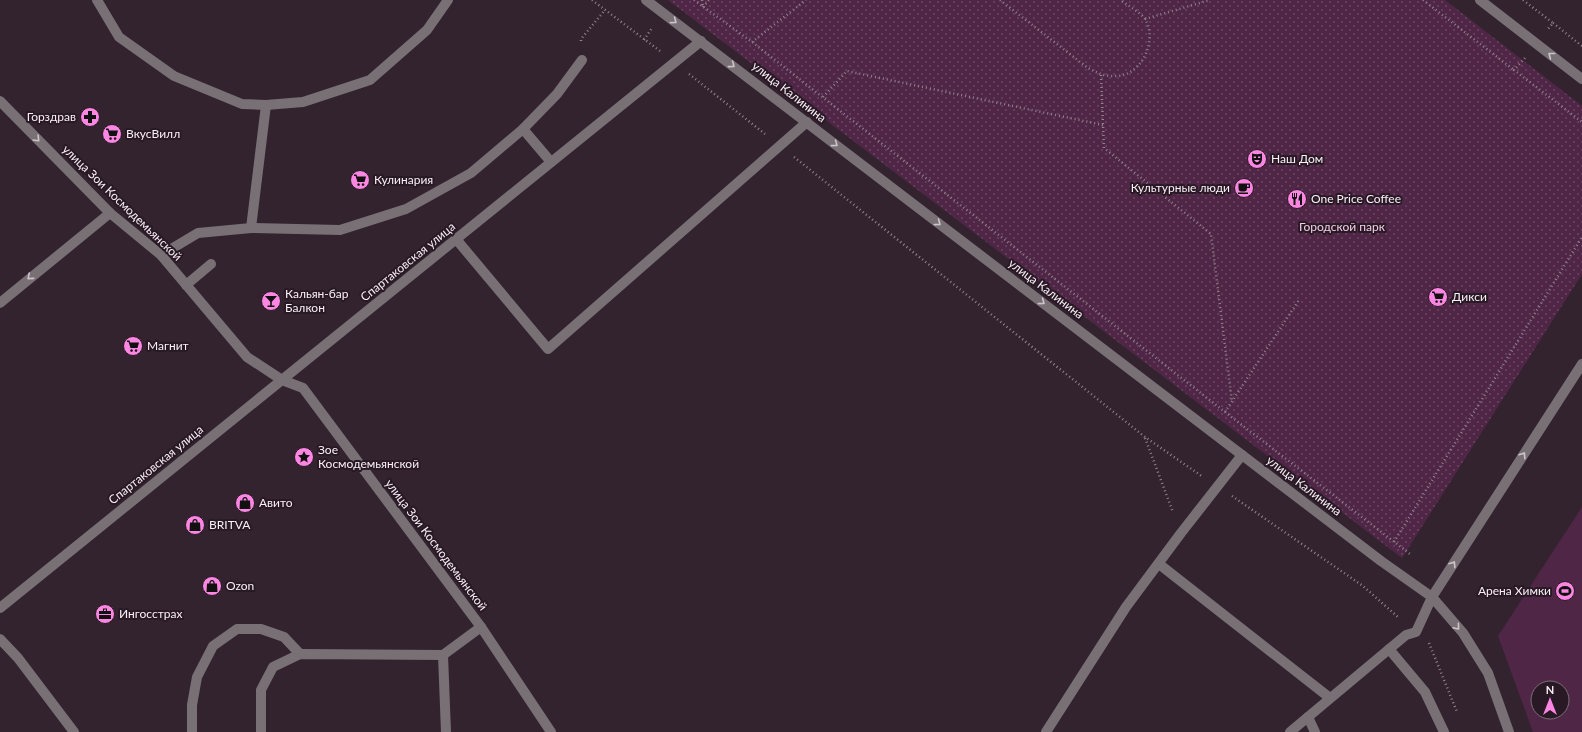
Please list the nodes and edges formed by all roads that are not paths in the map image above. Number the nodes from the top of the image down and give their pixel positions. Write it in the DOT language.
graph roads {
  1 [pos="97,0"];
  2 [pos="448,0"];
  3 [pos="646,0"];
  4 [pos="1480,0"];
  5 [pos="701,41"];
  6 [pos="582,60"];
  7 [pos="1582,79"];
  8 [pos="0,101"];
  9 [pos="266,106"];
  10 [pos="807,122"];
  11 [pos="523,129"];
  12 [pos="551,162"];
  13 [pos="110,212"];
  14 [pos="251,228"];
  15 [pos="456,239"];
  16 [pos="161,255"];
  17 [pos="211,264"];
  18 [pos="186,285"];
  19 [pos="0,303"];
  20 [pos="1582,364"];
  21 [pos="282,380"];
  22 [pos="1242,455"];
  23 [pos="1159,564"];
  24 [pos="1432,597"];
  25 [pos="0,608"];
  26 [pos="481,627"];
  27 [pos="0,639"];
  28 [pos="1389,649"];
  29 [pos="300,654"];
  30 [pos="443,655"];
  31 [pos="1330,698"];
  32 [pos="1308,717"];
  33 [pos="74,732"];
  34 [pos="192,732"];
  35 [pos="261,732"];
  36 [pos="446,732"];
  37 [pos="551,732"];
  38 [pos="1046,732"];
  39 [pos="1290,732"];
  40 [pos="1315,732"];
  41 [pos="1444,732"];
  42 [pos="1509,732"];
  1 -- 9 [label="street"];
  2 -- 9 [label="street"];
  3 -- 5 [label="street, улица Калинина, one-way"];
  7 -- 4 [label="street, one-way"];
  5 -- 10 [label="street, улица Калинина, one-way"];
  5 -- 12 [label="street, Спартаковская улица"];
  6 -- 11 [label="street"];
  8 -- 13 [label="street, улица Зои Космодемьянской, one-way"];
  9 -- 14 [label="street"];
  10 -- 15 [label="street"];
  10 -- 22 [label="street, улица Калинина, one-way"];
  11 -- 12 [label="street"];
  11 -- 14 [label="street"];
  12 -- 15 [label="street, Спартаковская улица"];
  13 -- 16 [label="street, улица Зои Космодемьянской"];
  13 -- 19 [label="street, one-way"];
  14 -- 16 [label="street"];
  15 -- 21 [label="street, Спартаковская улица"];
  16 -- 18 [label="street, улица Зои Космодемьянской"];
  17 -- 18 [label="street"];
  18 -- 21 [label="street, улица Зои Космодемьянской"];
  24 -- 20 [label="street, one-way"];
  21 -- 25 [label="street, Спартаковская улица"];
  21 -- 26 [label="street, улица Зои Космодемьянской"];
  22 -- 23 [label="street"];
  22 -- 24 [label="street, улица Калинина"];
  23 -- 31 [label="street"];
  23 -- 38 [label="street"];
  24 -- 28 [label="street"];
  24 -- 42 [label="street, улица Калинина, one-way"];
  26 -- 30 [label="street"];
  26 -- 37 [label="street, улица Зои Космодемьянской"];
  27 -- 33 [label="street"];
  28 -- 31 [label="street"];
  28 -- 41 [label="street"];
  29 -- 30 [label="street"];
  29 -- 34 [label="street"];
  29 -- 35 [label="street"];
  30 -- 36 [label="street"];
  31 -- 32 [label="street"];
  32 -- 39 [label="street"];
  32 -- 40 [label="street"];
}
